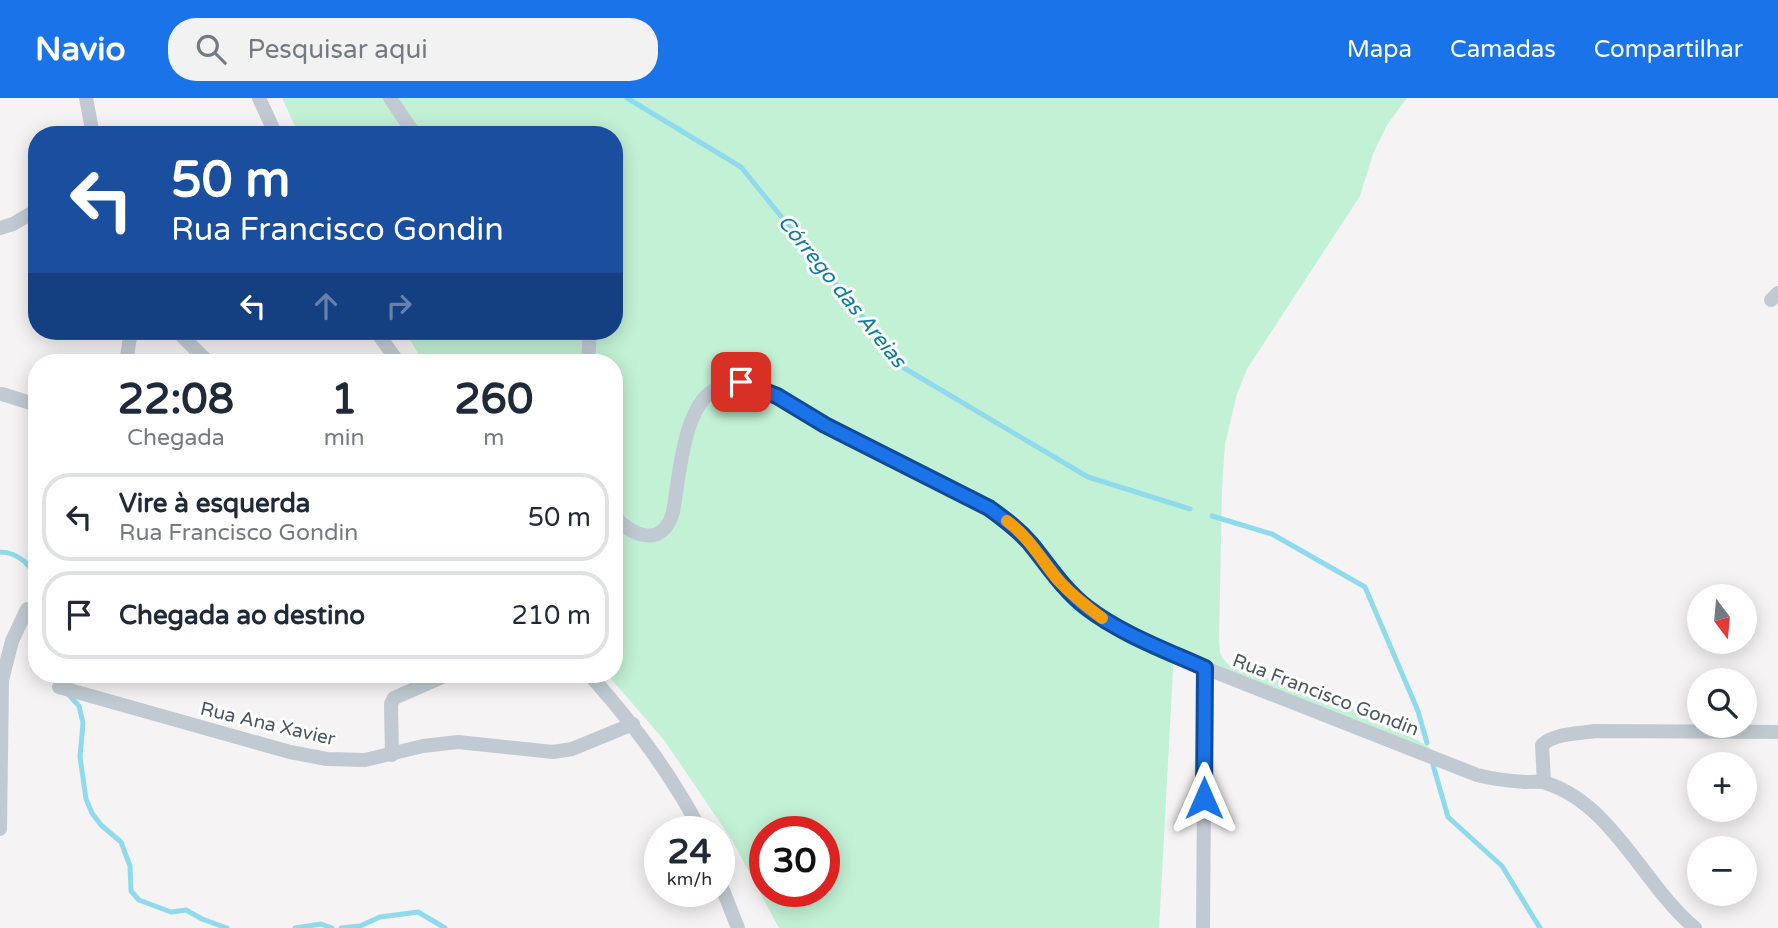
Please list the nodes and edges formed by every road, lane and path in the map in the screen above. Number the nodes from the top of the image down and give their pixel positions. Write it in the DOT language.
graph roads {
  1 [pos="86,98"];
  2 [pos="259,98"];
  3 [pos="390,98"];
  4 [pos="91,126"];
  5 [pos="272,126"];
  6 [pos="409,126"];
  7 [pos="28,215"];
  8 [pos="0,228"];
  9 [pos="186,340"];
  10 [pos="200,354"];
  11 [pos="2,394"];
  12 [pos="28,402"];
  13 [pos="623,525"];
  14 [pos="27,609"];
  15 [pos="1205,668"];
  16 [pos="426,683"];
  17 [pos="597,683"];
  18 [pos="64,689"];
  19 [pos="634,724"];
  20 [pos="1778,732"];
  21 [pos="392,755"];
  22 [pos="1544,782"];
  23 [pos="694,816"];
  24 [pos="0,829"];
  25 [pos="730,907"];
  26 [pos="738,928"];
  27 [pos="1203,928"];
  28 [pos="1695,928"];
  1 -- 4 [label="street"];
  2 -- 5 [label="street"];
  3 -- 6 [label="street"];
  7 -- 8 [label="street"];
  9 -- 10 [label="street"];
  11 -- 12 [label="street"];
  13 -- 15 [label="street, Rua Francisco Gondin"];
  14 -- 24 [label="street"];
  15 -- 22 [label="street, Rua Francisco Gondin"];
  15 -- 27 [label="street"];
  16 -- 21 [label="street"];
  17 -- 19 [label="street"];
  18 -- 21 [label="street, Rua Ana Xavier"];
  19 -- 21 [label="street, Rua Ana Xavier"];
  19 -- 23 [label="street"];
  20 -- 22 [label="street"];
  22 -- 28 [label="street, Rua Francisco Gondin"];
  25 -- 26 [label="street"];
}
